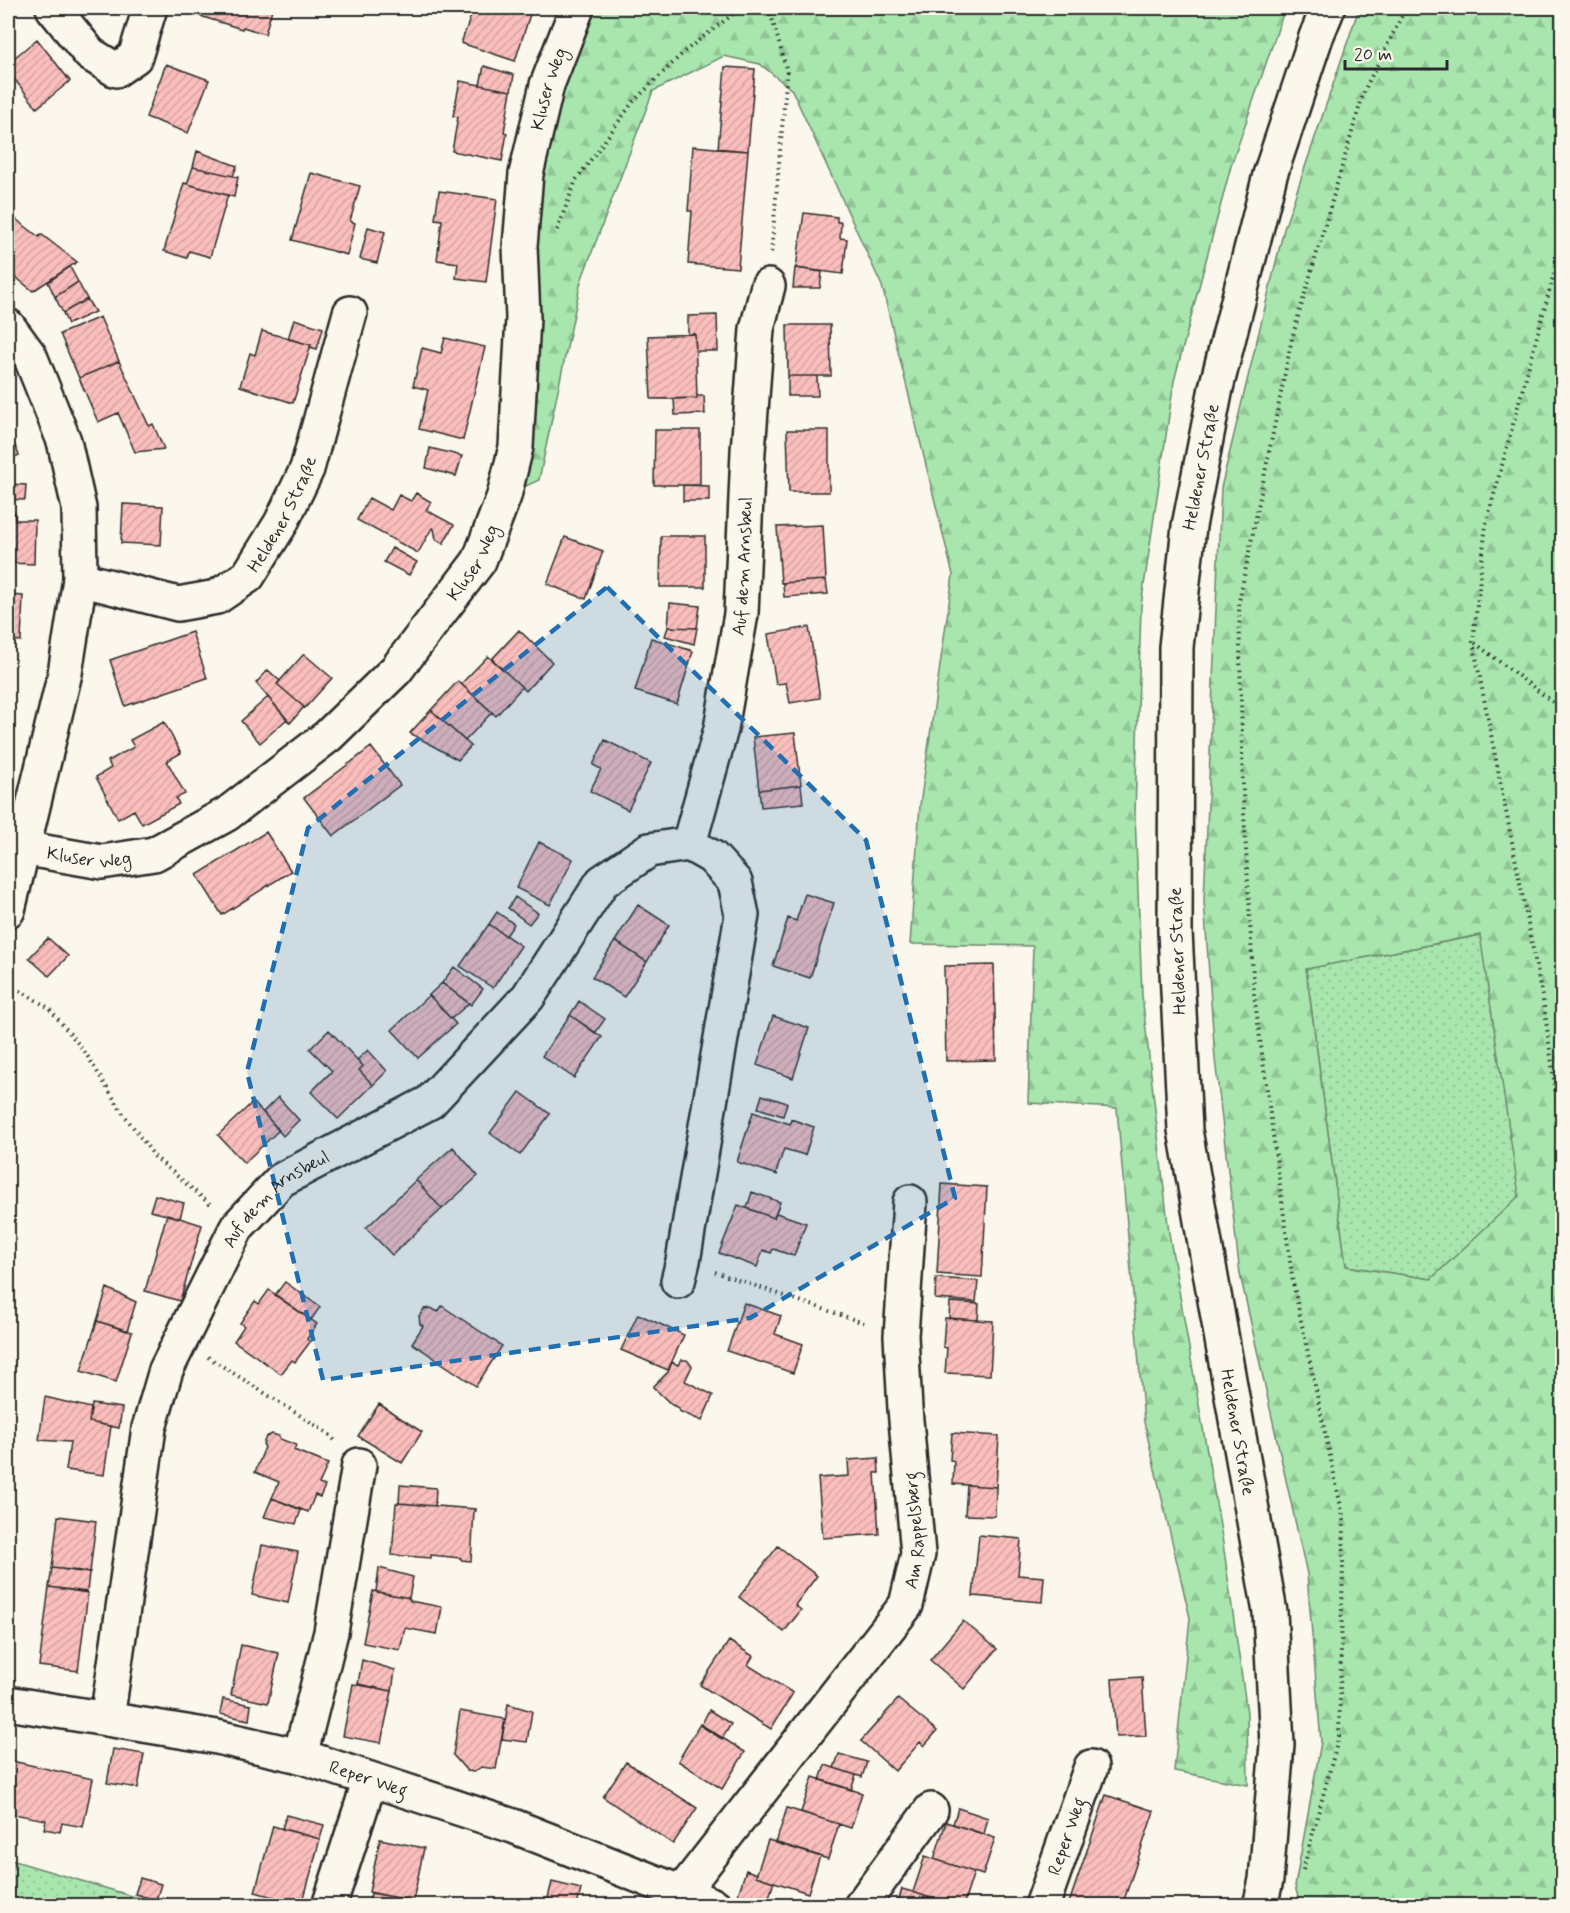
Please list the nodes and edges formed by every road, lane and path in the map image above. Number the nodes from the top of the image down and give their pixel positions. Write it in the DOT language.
graph roads {
  1 [pos="53,8"];
  2 [pos="150,8"];
  3 [pos="577,8"];
  4 [pos="741,8"];
  5 [pos="769,8"];
  6 [pos="1328,8"];
  7 [pos="1406,8"];
  8 [pos="556,233"];
  9 [pos="1563,244"];
  10 [pos="768,285"];
  11 [pos="350,313"];
  12 [pos="8,326"];
  13 [pos="80,579"];
  14 [pos="1473,642"];
  15 [pos="1563,709"];
  16 [pos="689,844"];
  17 [pos="22,848"];
  18 [pos="8,910"];
  19 [pos="8,988"];
  20 [pos="1563,1138"];
  21 [pos="910,1202"];
  22 [pos="237,1227"];
  23 [pos="681,1271"];
  24 [pos="901,1336"];
  25 [pos="180,1339"];
  26 [pos="359,1466"];
  27 [pos="8,1703"];
  28 [pos="107,1719"];
  29 [pos="300,1756"];
  30 [pos="1091,1767"];
  31 [pos="370,1780"];
  32 [pos="931,1810"];
  33 [pos="1302,1872"];
  34 [pos="702,1901"];
  35 [pos="329,1905"];
  36 [pos="861,1905"];
  37 [pos="1042,1905"];
  38 [pos="1260,1905"];
  1 -- 2 [label="street"];
  3 -- 17 [label="street, Kluser Weg"];
  4 -- 8 [label="path"];
  5 -- 10 [label="path"];
  6 -- 38 [label="street, Heldener Straße"];
  7 -- 33 [label="path"];
  9 -- 14 [label="path"];
  10 -- 16 [label="street, Auf dem Arnsbeul"];
  11 -- 13 [label="street, Heldener Straße"];
  12 -- 13 [label="street"];
  13 -- 17 [label="street"];
  14 -- 15 [label="path"];
  14 -- 20 [label="path"];
  16 -- 22 [label="street, Auf dem Arnsbeul"];
  16 -- 23 [label="street"];
  17 -- 18 [label="street"];
  19 -- 22 [label="path"];
  21 -- 24 [label="street, Am Rappelsberg"];
  22 -- 25 [label="street, Auf dem Arnsbeul"];
  23 -- 24 [label="path"];
  24 -- 34 [label="street, Am Rappelsberg"];
  25 -- 26 [label="path"];
  25 -- 28 [label="street, Auf dem Arnsbeul"];
  26 -- 29 [label="street"];
  27 -- 28 [label="street, Reper Weg"];
  28 -- 29 [label="street, Reper Weg"];
  29 -- 31 [label="street, Reper Weg"];
  30 -- 37 [label="street, Reper Weg"];
  31 -- 34 [label="street, Reper Weg"];
  31 -- 35 [label="street"];
  32 -- 36 [label="street"];
}
